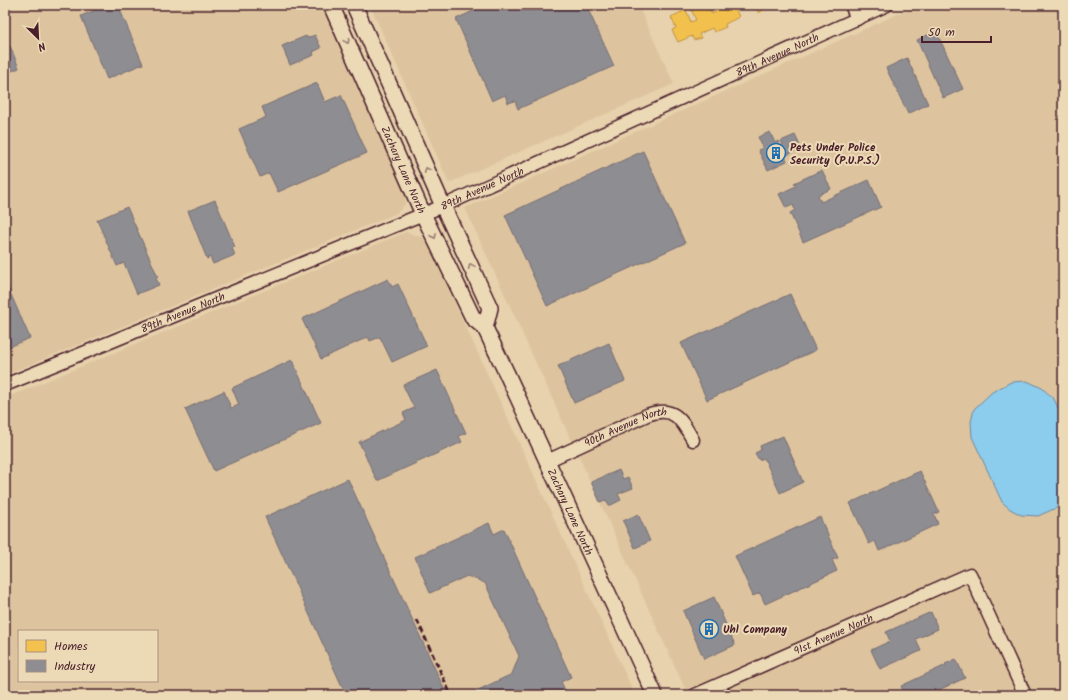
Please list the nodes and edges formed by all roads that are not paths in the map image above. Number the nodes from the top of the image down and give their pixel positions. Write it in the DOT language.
graph roads {
  1 [pos="331,5"];
  2 [pos="354,5"];
  3 [pos="851,5"];
  4 [pos="887,5"];
  5 [pos="857,19"];
  6 [pos="443,206"];
  7 [pos="423,214"];
  8 [pos="485,328"];
  9 [pos="5,386"];
  10 [pos="694,440"];
  11 [pos="547,461"];
  12 [pos="655,695"];
  13 [pos="695,695"];
  14 [pos="1025,695"];
  1 -- 7 [label="main road, Zachary Lane North, one-way"];
  6 -- 2 [label="main road, Zachary Lane North, one-way"];
  3 -- 5 [label="street"];
  4 -- 5 [label="street, 89th Avenue North"];
  5 -- 6 [label="street, 89th Avenue North"];
  6 -- 7 [label="street, 89th Avenue North"];
  8 -- 6 [label="main road, Zachary Lane North, one-way"];
  7 -- 8 [label="main road, Zachary Lane North, one-way"];
  7 -- 9 [label="street, 89th Avenue North"];
  8 -- 11 [label="main road, Zachary Lane North"];
  10 -- 11 [label="street, 90th Avenue North"];
  11 -- 12 [label="main road, Zachary Lane North"];
  13 -- 14 [label="street, 91st Avenue North"];
}
